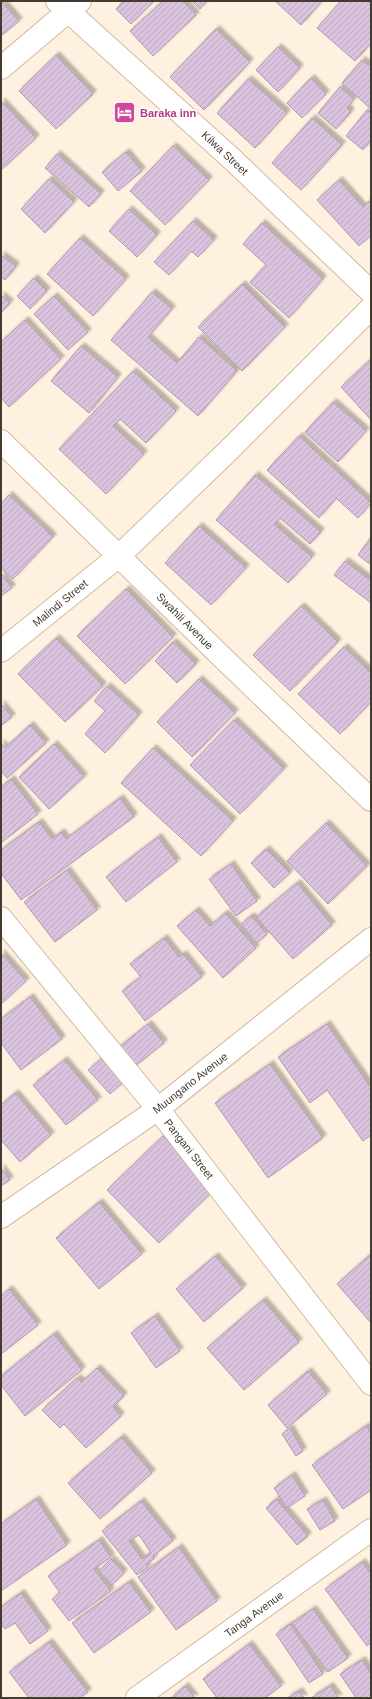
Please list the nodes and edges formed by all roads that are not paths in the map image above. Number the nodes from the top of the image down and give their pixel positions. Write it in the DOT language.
graph roads {
  1 [pos="68,4"];
  2 [pos="1,68"];
  3 [pos="371,292"];
  4 [pos="371,308"];
  5 [pos="1,441"];
  6 [pos="119,556"];
  7 [pos="1,651"];
  8 [pos="371,800"];
  9 [pos="1,918"];
  10 [pos="371,939"];
  11 [pos="158,1109"];
  12 [pos="1,1217"];
  13 [pos="371,1384"];
  14 [pos="371,1530"];
  15 [pos="137,1698"];
  1 -- 2 [label="street"];
  1 -- 3 [label="street, Kilwa Street"];
  4 -- 6 [label="street, Malindi Street"];
  5 -- 6 [label="street, Swahili Avenue"];
  6 -- 7 [label="street, Malindi Street"];
  6 -- 8 [label="street, Swahili Avenue"];
  9 -- 11 [label="street, Pangani Street"];
  10 -- 11 [label="street, Muungano Avenue"];
  11 -- 12 [label="street, Muungano Avenue"];
  11 -- 13 [label="street, Pangani Street"];
  14 -- 15 [label="street, Tanga Avenue"];
}
